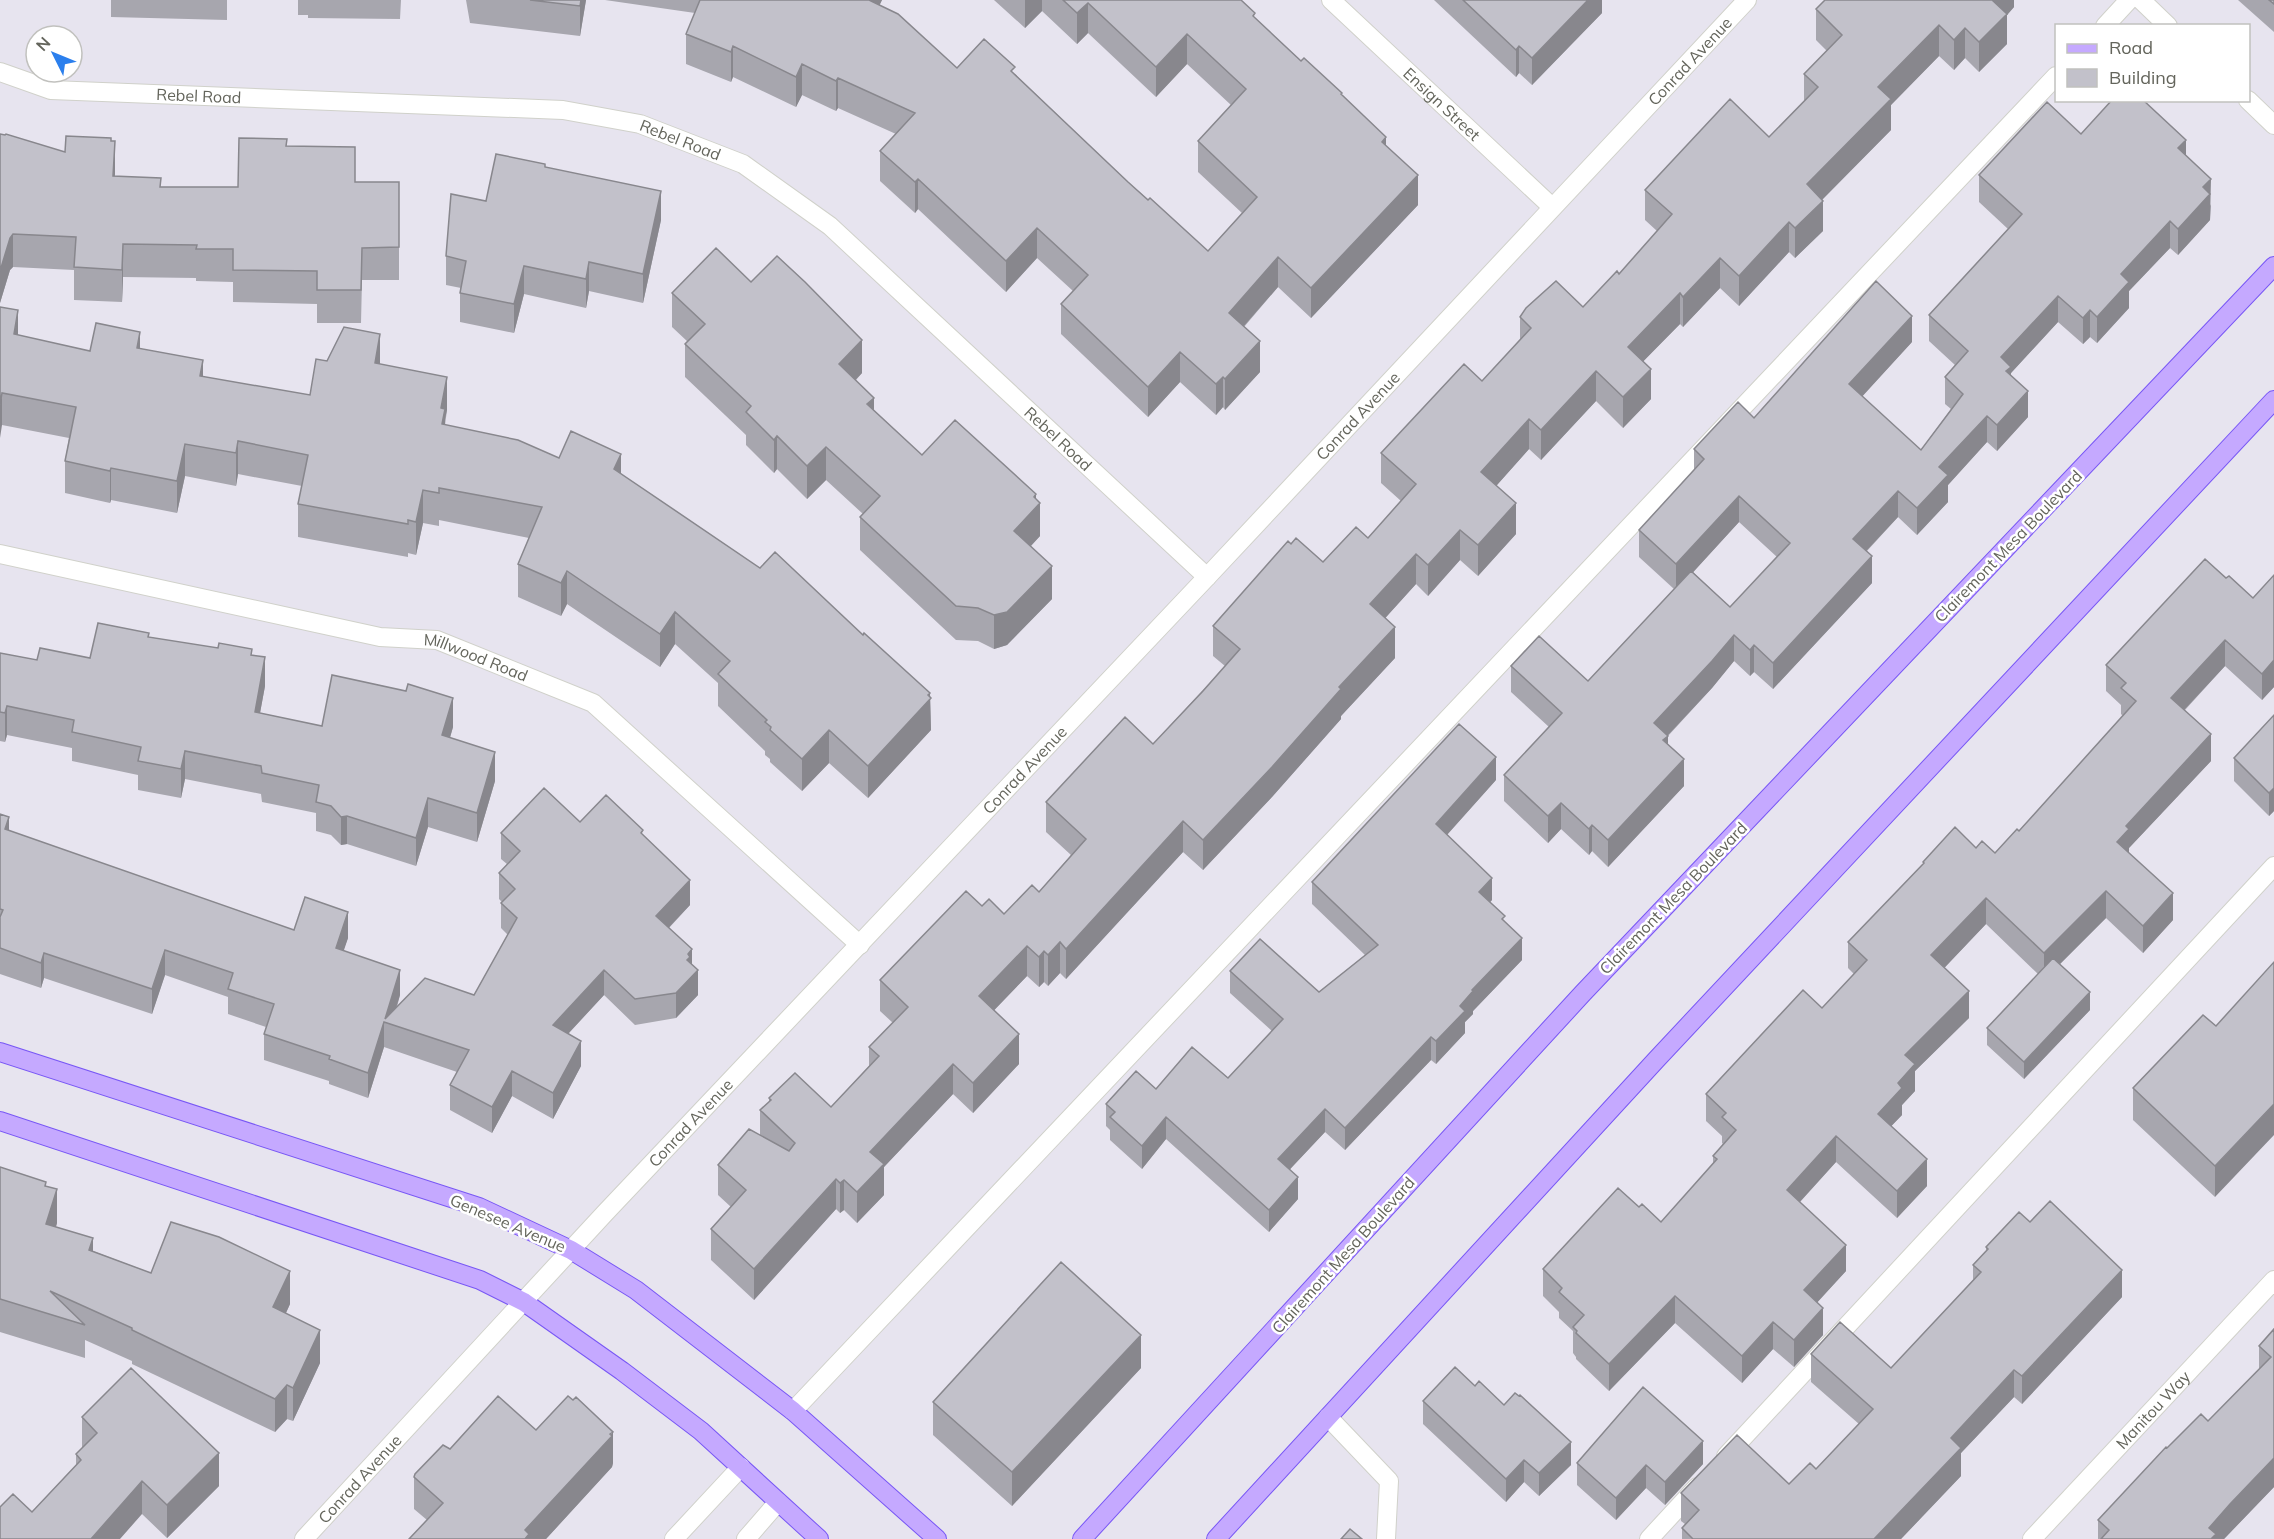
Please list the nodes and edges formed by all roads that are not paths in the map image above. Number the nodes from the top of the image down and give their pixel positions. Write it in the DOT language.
graph roads {
  1 [pos="1331,0"];
  2 [pos="1747,0"];
  3 [pos="2129,0"];
  4 [pos="2141,0"];
  5 [pos="2106,24"];
  6 [pos="2166,24"];
  7 [pos="0,72"];
  8 [pos="2055,77"];
  9 [pos="2250,102"];
  10 [pos="2274,125"];
  11 [pos="1552,207"];
  12 [pos="2274,267"];
  13 [pos="2274,400"];
  14 [pos="0,554"];
  15 [pos="1207,577"];
  16 [pos="2274,866"];
  17 [pos="860,945"];
  18 [pos="0,1052"];
  19 [pos="0,1121"];
  20 [pos="571,1250"];
  21 [pos="2274,1280"];
  22 [pos="524,1302"];
  23 [pos="793,1411"];
  24 [pos="1328,1417"];
  25 [pos="741,1467"];
  26 [pos="778,1502"];
  27 [pos="304,1539"];
  28 [pos="674,1539"];
  29 [pos="746,1539"];
  30 [pos="819,1539"];
  31 [pos="937,1539"];
  32 [pos="1082,1539"];
  33 [pos="1216,1539"];
  34 [pos="1386,1539"];
  35 [pos="1649,1539"];
  36 [pos="2032,1539"];
  1 -- 11 [label="street, Ensign Street"];
  2 -- 11 [label="street, Conrad Avenue"];
  3 -- 5 [label="street"];
  4 -- 6 [label="street"];
  7 -- 15 [label="street, Rebel Road"];
  8 -- 23 [label="street"];
  9 -- 10 [label="street"];
  11 -- 15 [label="street, Conrad Avenue"];
  12 -- 32 [label="main road, Clairemont Mesa Boulevard"];
  13 -- 24 [label="main road"];
  14 -- 17 [label="street, Millwood Road"];
  15 -- 17 [label="street, Conrad Avenue"];
  16 -- 35 [label="street"];
  17 -- 20 [label="street, Conrad Avenue"];
  18 -- 20 [label="main road, Genesee Avenue"];
  19 -- 22 [label="main road"];
  20 -- 22 [label="street, Conrad Avenue"];
  20 -- 23 [label="main road, Genesee Avenue"];
  21 -- 36 [label="street, Manitou Way"];
  22 -- 25 [label="main road"];
  22 -- 27 [label="street, Conrad Avenue"];
  23 -- 31 [label="main road, Genesee Avenue"];
  24 -- 33 [label="main road"];
  24 -- 34 [label="street"];
  25 -- 26 [label="main road"];
  25 -- 28 [label="street"];
  26 -- 29 [label="street"];
  26 -- 30 [label="main road"];
}
